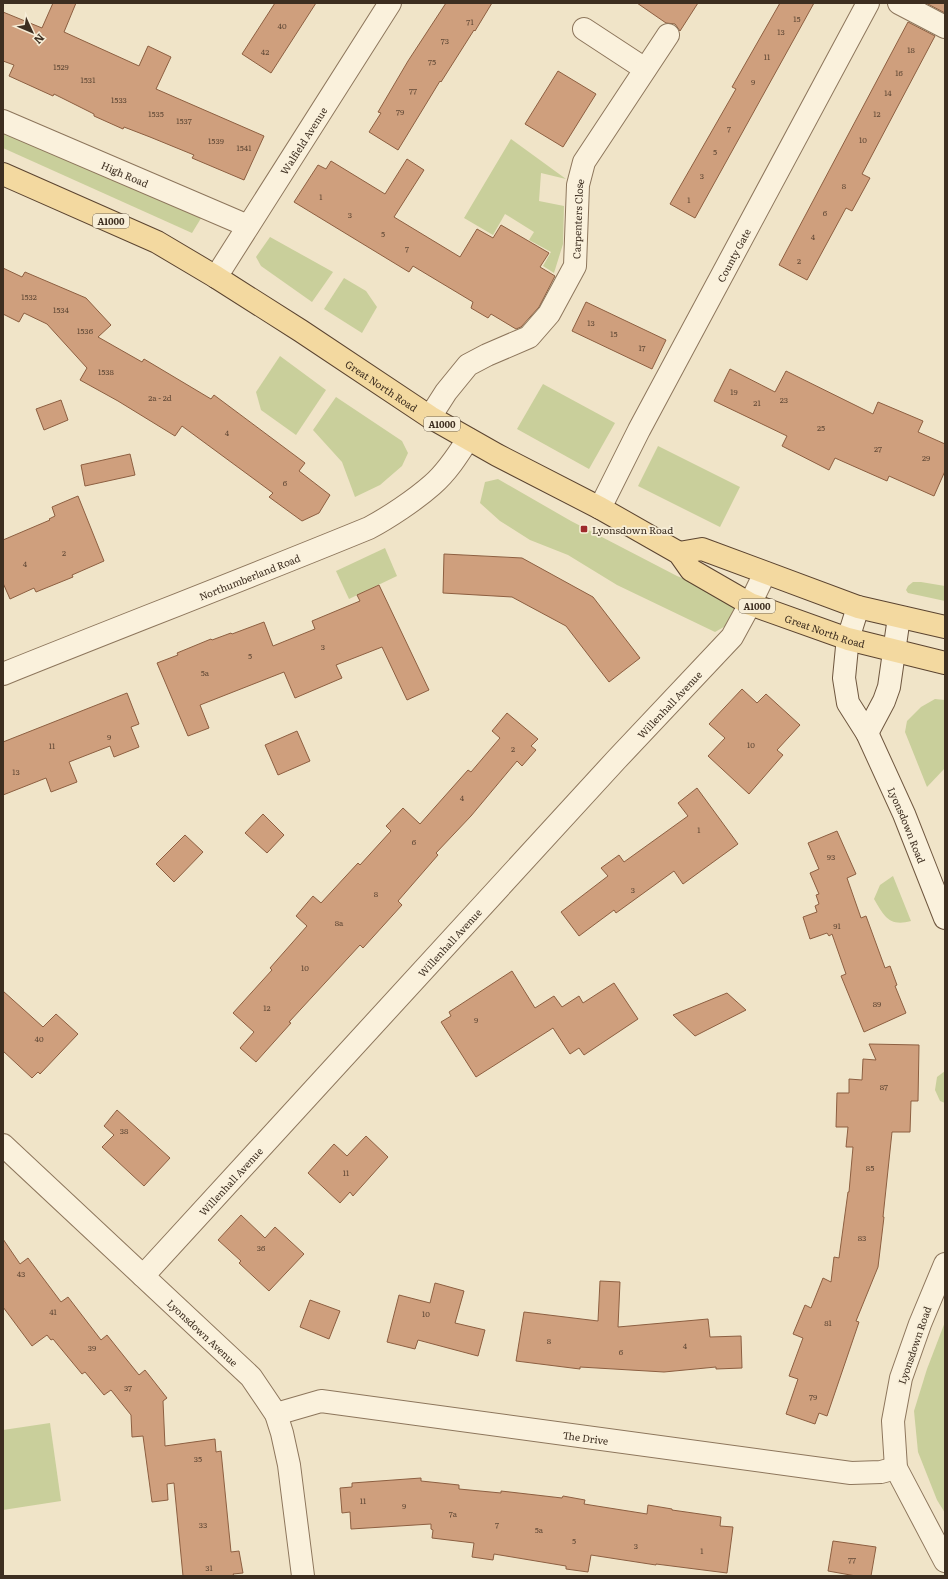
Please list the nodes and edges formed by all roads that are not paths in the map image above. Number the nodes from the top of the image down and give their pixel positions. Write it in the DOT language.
graph roads {
  1 [pos="390,3"];
  2 [pos="868,3"];
  3 [pos="899,3"];
  4 [pos="945,27"];
  5 [pos="584,29"];
  6 [pos="668,35"];
  7 [pos="645,69"];
  8 [pos="3,121"];
  9 [pos="3,174"];
  10 [pos="248,226"];
  11 [pos="216,277"];
  12 [pos="430,417"];
  13 [pos="468,439"];
  14 [pos="600,508"];
  15 [pos="679,553"];
  16 [pos="765,573"];
  17 [pos="750,604"];
  18 [pos="858,606"];
  19 [pos="899,617"];
  20 [pos="945,627"];
  21 [pos="848,639"];
  22 [pos="894,650"];
  23 [pos="945,664"];
  24 [pos="3,674"];
  25 [pos="867,733"];
  26 [pos="945,918"];
  27 [pos="3,1145"];
  28 [pos="945,1264"];
  29 [pos="143,1276"];
  30 [pos="276,1414"];
  31 [pos="896,1468"];
  32 [pos="945,1561"];
  33 [pos="303,1576"];
  1 -- 10 [label="street, Walfield Avenue"];
  2 -- 14 [label="street, County Gate"];
  3 -- 4 [label="street"];
  5 -- 7 [label="street"];
  6 -- 7 [label="street, Carpenters Close"];
  7 -- 12 [label="street, Carpenters Close"];
  8 -- 10 [label="street, High Road"];
  9 -- 11 [label="main road, A1000"];
  10 -- 11 [label="street, Walfield Avenue"];
  11 -- 12 [label="main road, Great North Road / A1000"];
  12 -- 13 [label="main road, Great North Road / A1000"];
  13 -- 14 [label="main road, Great North Road / A1000"];
  13 -- 24 [label="street, Northumberland Road"];
  14 -- 15 [label="main road, Great North Road / A1000"];
  15 -- 16 [label="main road"];
  15 -- 17 [label="main road, Great North Road / A1000"];
  16 -- 17 [label="street, Willenhall Avenue"];
  16 -- 18 [label="main road"];
  17 -- 21 [label="main road, Great North Road / A1000"];
  17 -- 29 [label="street, Willenhall Avenue"];
  18 -- 19 [label="main road"];
  18 -- 21 [label="street, Lyonsdown Road"];
  19 -- 20 [label="main road"];
  19 -- 22 [label="street"];
  21 -- 22 [label="main road, Great North Road / A1000"];
  21 -- 25 [label="street, Lyonsdown Road"];
  22 -- 23 [label="main road, A1000"];
  22 -- 25 [label="street"];
  25 -- 26 [label="street, Lyonsdown Road"];
  27 -- 29 [label="street, Lyonsdown Avenue"];
  28 -- 31 [label="street, Lyonsdown Road"];
  29 -- 30 [label="street, Lyonsdown Avenue"];
  30 -- 31 [label="street, The Drive"];
  30 -- 33 [label="street, Lyonsdown Avenue"];
  31 -- 32 [label="street, Lyonsdown Road"];
}
